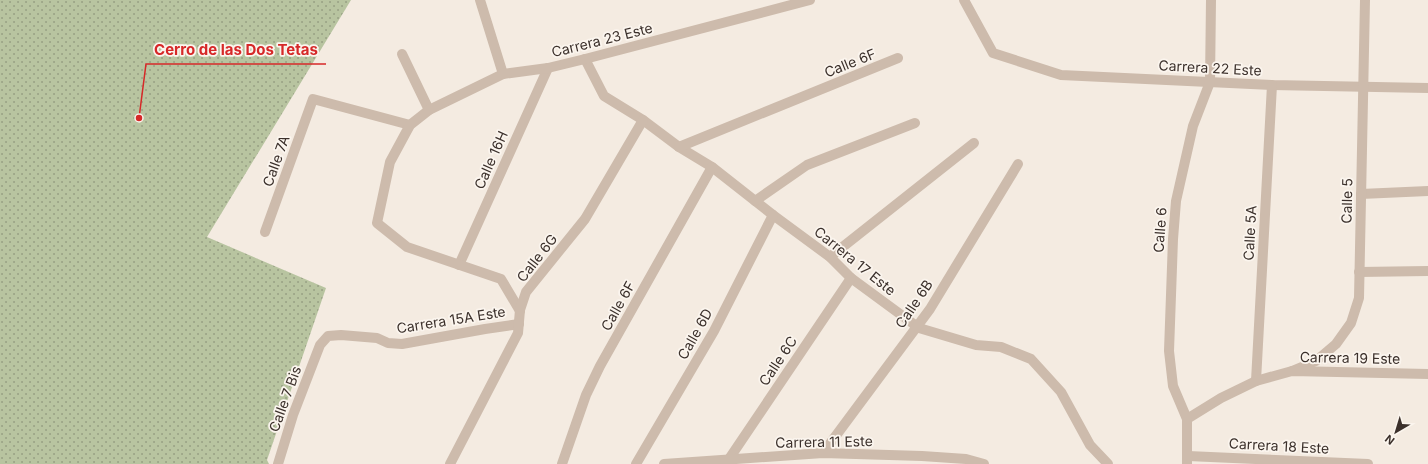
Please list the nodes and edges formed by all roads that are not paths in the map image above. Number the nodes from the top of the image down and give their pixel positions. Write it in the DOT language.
graph roads {
  1 [pos="480,0"];
  2 [pos="810,0"];
  3 [pos="964,0"];
  4 [pos="1211,0"];
  5 [pos="1365,0"];
  6 [pos="402,54"];
  7 [pos="898,58"];
  8 [pos="585,59"];
  9 [pos="548,68"];
  10 [pos="503,74"];
  11 [pos="1210,82"];
  12 [pos="1272,85"];
  13 [pos="1363,86"];
  14 [pos="1428,88"];
  15 [pos="429,110"];
  16 [pos="643,120"];
  17 [pos="915,123"];
  18 [pos="410,125"];
  19 [pos="974,143"];
  20 [pos="679,147"];
  21 [pos="1018,164"];
  22 [pos="712,167"];
  23 [pos="1428,191"];
  24 [pos="1361,194"];
  25 [pos="755,201"];
  26 [pos="773,215"];
  27 [pos="265,232"];
  28 [pos="830,257"];
  29 [pos="459,264"];
  30 [pos="1428,271"];
  31 [pos="1359,272"];
  32 [pos="850,278"];
  33 [pos="520,311"];
  34 [pos="519,324"];
  35 [pos="917,326"];
  36 [pos="320,345"];
  37 [pos="1292,371"];
  38 [pos="1428,374"];
  39 [pos="1256,381"];
  40 [pos="1187,419"];
  41 [pos="823,453"];
  42 [pos="729,459"];
  43 [pos="1188,460"];
  44 [pos="278,464"];
  45 [pos="450,464"];
  46 [pos="562,464"];
  47 [pos="636,464"];
  48 [pos="664,464"];
  49 [pos="984,464"];
  50 [pos="1108,464"];
  51 [pos="1368,464"];
  1 -- 10 [label="street"];
  2 -- 8 [label="street, Carrera 23 Este"];
  3 -- 11 [label="street, Carrera 22 Este"];
  4 -- 11 [label="street, Calle 6"];
  5 -- 13 [label="street, Calle 5"];
  6 -- 15 [label="street"];
  7 -- 20 [label="street, Calle 6F"];
  8 -- 9 [label="street, Carrera 23 Este"];
  8 -- 16 [label="street, Carrera 17 Este"];
  9 -- 10 [label="street, Carrera 23 Este"];
  9 -- 29 [label="street, Calle 16H"];
  10 -- 15 [label="street, Carrera 23 Este"];
  11 -- 12 [label="street, Carrera 22 Este"];
  11 -- 40 [label="street, Calle 6"];
  12 -- 13 [label="street, Carrera 22 Este"];
  12 -- 39 [label="street, Calle 5A"];
  13 -- 14 [label="street, Carrera 22 Este"];
  13 -- 24 [label="street, Calle 5"];
  15 -- 18 [label="street, Carrera 23 Este"];
  16 -- 20 [label="street, Carrera 17 Este"];
  16 -- 33 [label="street, Calle 6G"];
  17 -- 25 [label="street"];
  18 -- 27 [label="street, Calle 7A"];
  18 -- 29 [label="street"];
  19 -- 28 [label="street"];
  20 -- 22 [label="street, Carrera 17 Este"];
  21 -- 35 [label="street, Calle 6B"];
  22 -- 25 [label="street, Carrera 17 Este"];
  22 -- 46 [label="street, Calle 6F"];
  23 -- 24 [label="street"];
  24 -- 31 [label="street, Calle 5"];
  25 -- 26 [label="street, Carrera 17 Este"];
  26 -- 28 [label="street, Carrera 17 Este"];
  26 -- 47 [label="street, Calle 6D"];
  28 -- 32 [label="street, Carrera 17 Este"];
  29 -- 33 [label="street"];
  30 -- 31 [label="street"];
  31 -- 37 [label="street, Calle 5"];
  32 -- 35 [label="street, Carrera 17 Este"];
  32 -- 42 [label="street, Calle 6C"];
  33 -- 34 [label="street, Calle 6G"];
  34 -- 36 [label="street, Carrera 15A Este"];
  34 -- 45 [label="street, Calle 6G"];
  35 -- 41 [label="street, Calle 6B"];
  35 -- 50 [label="street, Carrera 17 Este"];
  36 -- 44 [label="street, Calle 7 Bis"];
  37 -- 38 [label="street, Carrera 19 Este"];
  37 -- 39 [label="street, Carrera 19 Este"];
  39 -- 40 [label="street, Carrera 19 Este"];
  40 -- 43 [label="street, Calle 6"];
  41 -- 42 [label="street, Carrera 11 Este"];
  41 -- 49 [label="street, Carrera 11 Este"];
  42 -- 48 [label="street, Carrera 11 Este"];
  43 -- 51 [label="street, Carrera 18 Este"];
}
